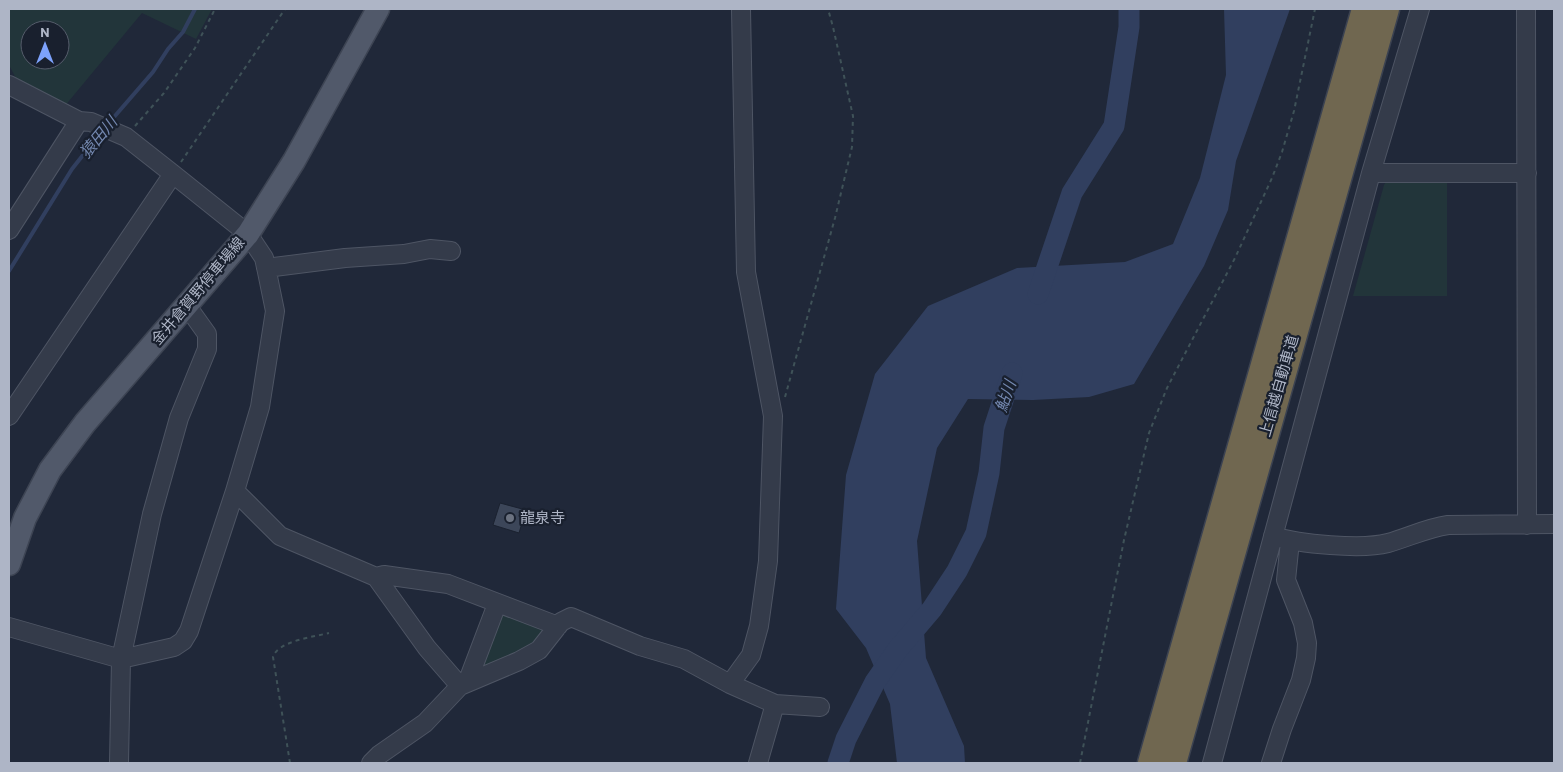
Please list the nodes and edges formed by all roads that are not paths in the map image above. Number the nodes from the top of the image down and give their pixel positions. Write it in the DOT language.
graph roads {
  1 [pos="378,9"];
  2 [pos="741,9"];
  3 [pos="1365,9"];
  4 [pos="1386,9"];
  5 [pos="1420,9"];
  6 [pos="1526,9"];
  7 [pos="9,85"];
  8 [pos="79,121"];
  9 [pos="1371,172"];
  10 [pos="1527,172"];
  11 [pos="173,174"];
  12 [pos="9,230"];
  13 [pos="248,234"];
  14 [pos="450,251"];
  15 [pos="266,268"];
  16 [pos="187,306"];
  17 [pos="9,416"];
  18 [pos="235,491"];
  19 [pos="1554,524"];
  20 [pos="1527,525"];
  21 [pos="1273,536"];
  22 [pos="1290,541"];
  23 [pos="9,564"];
  24 [pos="376,577"];
  25 [pos="497,604"];
  26 [pos="558,626"];
  27 [pos="9,627"];
  28 [pos="121,659"];
  29 [pos="463,684"];
  30 [pos="730,684"];
  31 [pos="775,704"];
  32 [pos="820,707"];
  33 [pos="122,762"];
  34 [pos="371,763"];
  35 [pos="758,763"];
  36 [pos="1151,763"];
  37 [pos="1173,763"];
  38 [pos="1212,763"];
  39 [pos="1271,763"];
  1 -- 13 [label="main road, 金井倉賀野停車場線"];
  2 -- 30 [label="street"];
  3 -- 36 [label="highway, 上信越自動車道"];
  4 -- 37 [label="highway, 上信越自動車道"];
  5 -- 9 [label="street"];
  6 -- 10 [label="street"];
  7 -- 8 [label="street"];
  8 -- 11 [label="street"];
  8 -- 12 [label="street"];
  9 -- 10 [label="street"];
  9 -- 21 [label="street"];
  10 -- 20 [label="street"];
  11 -- 13 [label="street"];
  11 -- 17 [label="street"];
  13 -- 15 [label="street"];
  13 -- 16 [label="main road, 金井倉賀野停車場線"];
  14 -- 15 [label="street"];
  15 -- 18 [label="street"];
  16 -- 23 [label="main road, 金井倉賀野停車場線"];
  16 -- 28 [label="street"];
  18 -- 24 [label="street"];
  18 -- 28 [label="street"];
  19 -- 20 [label="street"];
  20 -- 22 [label="street"];
  21 -- 22 [label="street"];
  21 -- 38 [label="street"];
  22 -- 39 [label="street"];
  24 -- 25 [label="street"];
  24 -- 29 [label="street"];
  25 -- 26 [label="street"];
  25 -- 29 [label="street"];
  26 -- 29 [label="street"];
  26 -- 30 [label="street"];
  27 -- 28 [label="street"];
  28 -- 33 [label="street"];
  29 -- 34 [label="street"];
  30 -- 31 [label="street"];
  31 -- 32 [label="street"];
  31 -- 35 [label="street"];
}
